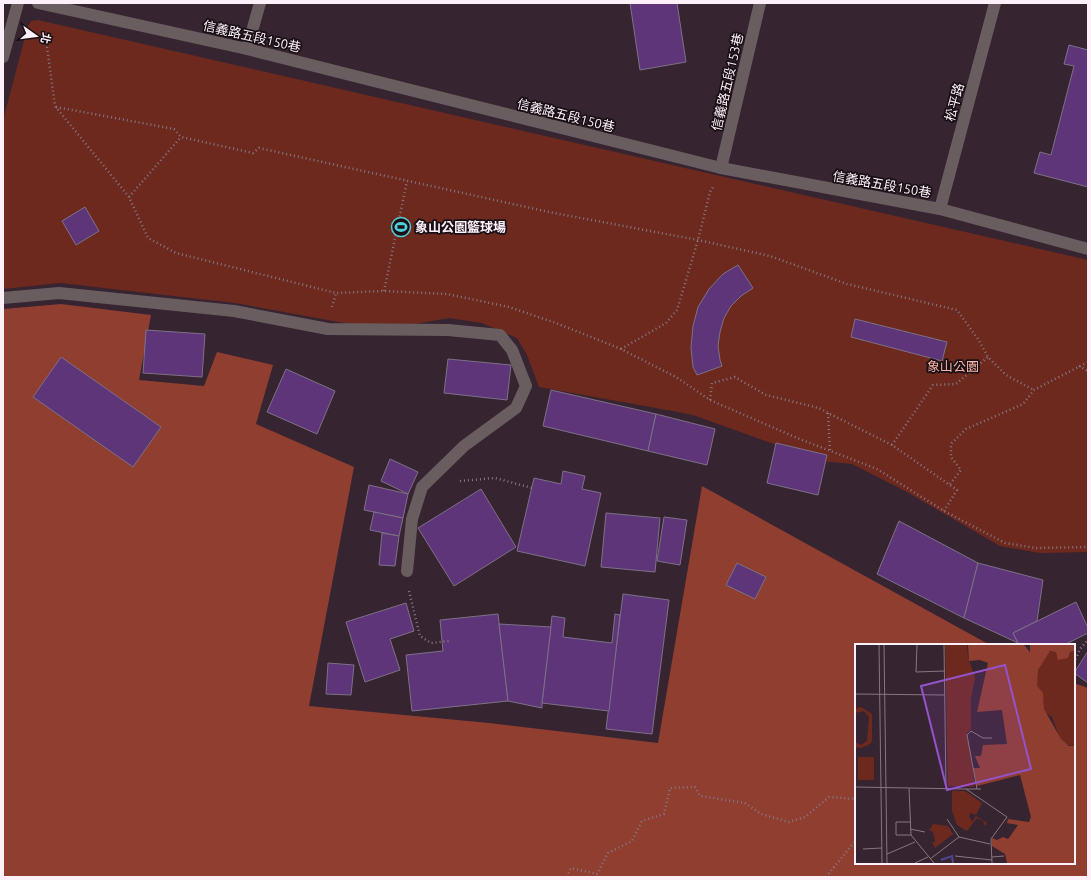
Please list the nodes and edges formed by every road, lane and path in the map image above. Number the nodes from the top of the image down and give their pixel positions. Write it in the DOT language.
graph roads {
  1 [pos="18,3"];
  2 [pos="38,3"];
  3 [pos="260,3"];
  4 [pos="760,3"];
  5 [pos="995,3"];
  6 [pos="247,49"];
  7 [pos="3,57"];
  8 [pos="55,106"];
  9 [pos="181,137"];
  10 [pos="721,168"];
  11 [pos="407,181"];
  12 [pos="130,197"];
  13 [pos="940,208"];
  14 [pos="698,240"];
  15 [pos="1088,249"];
  16 [pos="384,290"];
  17 [pos="3,298"];
  18 [pos="621,349"];
  19 [pos="988,357"];
  20 [pos="1088,362"];
  21 [pos="1080,366"];
  22 [pos="1088,371"];
  23 [pos="1034,390"];
  24 [pos="710,400"];
  25 [pos="828,413"];
  26 [pos="892,445"];
  27 [pos="830,451"];
  28 [pos="457,481"];
  29 [pos="950,484"];
  30 [pos="532,488"];
  31 [pos="944,511"];
  32 [pos="407,571"];
  33 [pos="1088,640"];
  34 [pos="449,641"];
  35 [pos="1075,660"];
  36 [pos="855,799"];
  37 [pos="855,841"];
  38 [pos="567,877"];
  39 [pos="826,877"];
  1 -- 7 [label="street"];
  2 -- 6 [label="street, 信義路五段150巷"];
  3 -- 6 [label="street"];
  4 -- 10 [label="street, 信義路五段153巷"];
  5 -- 13 [label="street, 松平路"];
  6 -- 10 [label="street, 信義路五段150巷"];
  8 -- 9 [label="path"];
  9 -- 11 [label="path"];
  9 -- 12 [label="path"];
  10 -- 13 [label="street, 信義路五段150巷"];
  10 -- 14 [label="path"];
  11 -- 14 [label="path"];
  11 -- 16 [label="path"];
  13 -- 15 [label="street, 信義路五段150巷"];
  14 -- 18 [label="path"];
  14 -- 19 [label="path"];
  17 -- 32 [label="street"];
  19 -- 23 [label="path"];
  19 -- 26 [label="path"];
  20 -- 21 [label="path"];
  21 -- 22 [label="path"];
  21 -- 23 [label="path"];
  23 -- 29 [label="path"];
  24 -- 25 [label="path"];
  25 -- 26 [label="path"];
  25 -- 27 [label="path"];
  26 -- 29 [label="path"];
  28 -- 30 [label="path"];
  29 -- 31 [label="path"];
  32 -- 34 [label="path"];
  33 -- 35 [label="path"];
  36 -- 38 [label="path"];
  37 -- 39 [label="path"];
}
